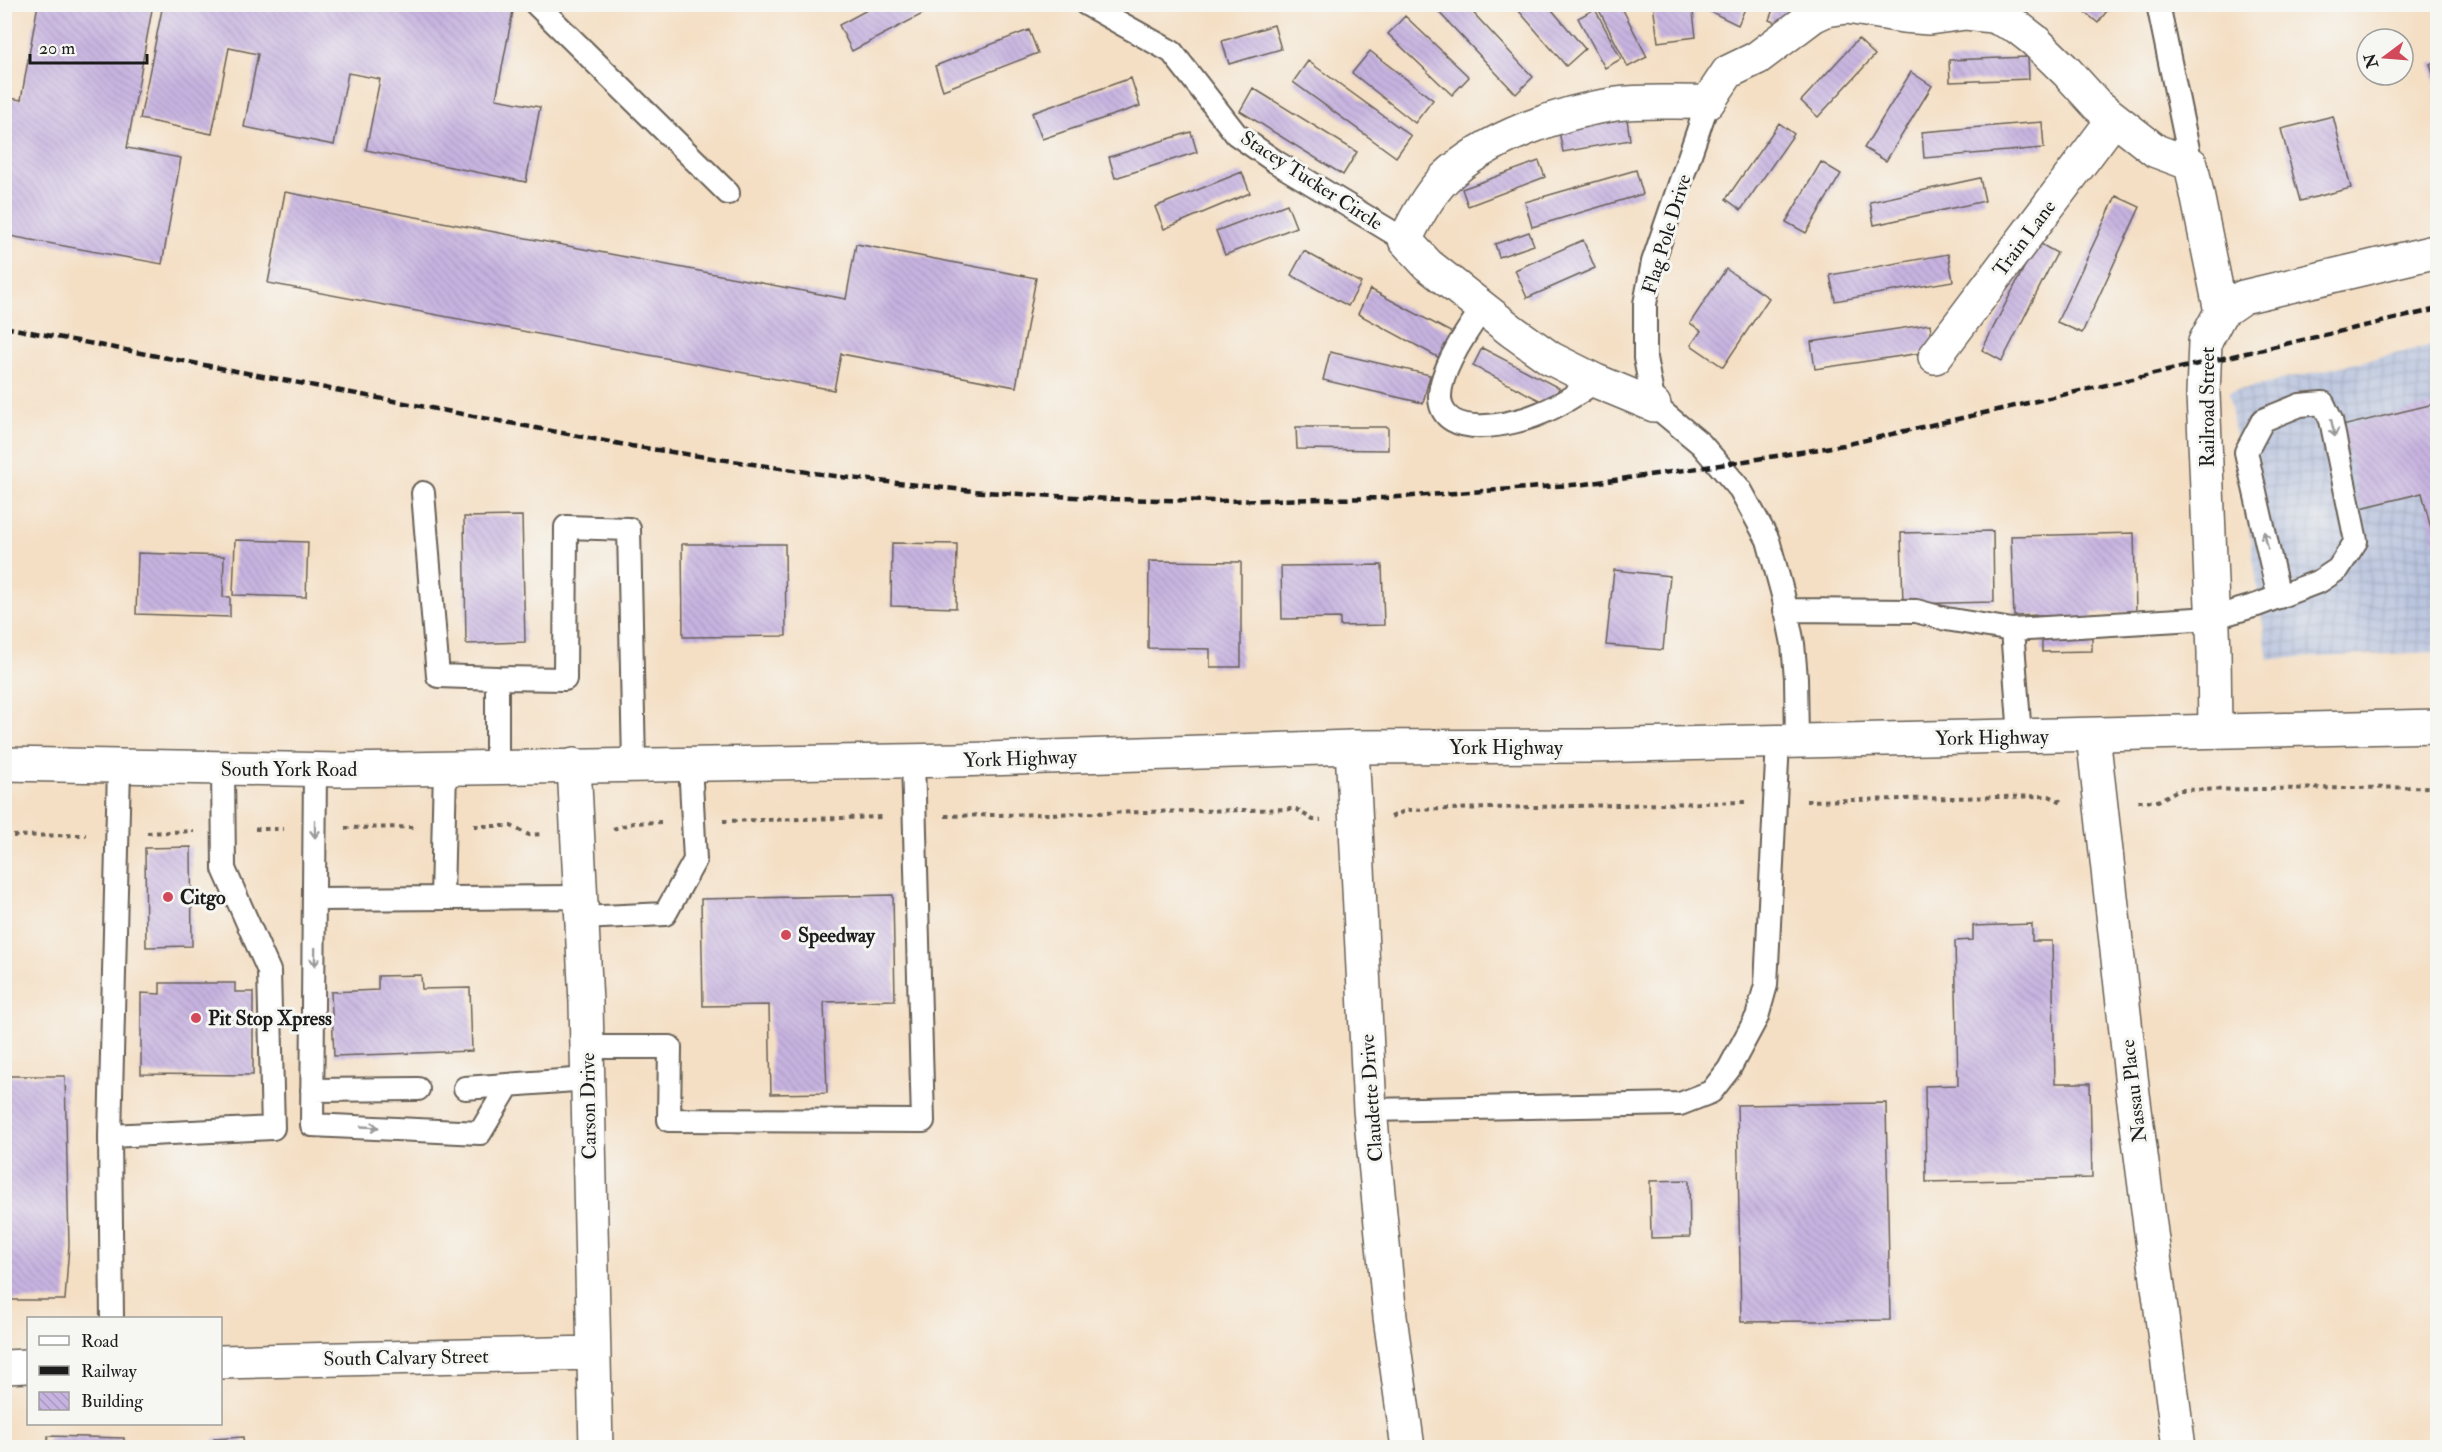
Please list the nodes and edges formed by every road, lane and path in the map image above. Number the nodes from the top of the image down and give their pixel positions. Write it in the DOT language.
graph roads {
  1 [pos="536,4"];
  2 [pos="1086,4"];
  3 [pos="2158,4"];
  4 [pos="1708,102"];
  5 [pos="2113,120"];
  6 [pos="2191,164"];
  7 [pos="728,193"];
  8 [pos="1405,240"];
  9 [pos="2438,251"];
  10 [pos="1483,308"];
  11 [pos="2221,312"];
  12 [pos="1935,357"];
  13 [pos="1596,381"];
  14 [pos="1654,405"];
  15 [pos="423,494"];
  16 [pos="2279,597"];
  17 [pos="1785,610"];
  18 [pos="2212,618"];
  19 [pos="2012,630"];
  20 [pos="496,678"];
  21 [pos="2438,726"];
  22 [pos="2215,731"];
  23 [pos="2093,735"];
  24 [pos="2020,736"];
  25 [pos="1787,741"];
  26 [pos="1352,747"];
  27 [pos="913,760"];
  28 [pos="4,764"];
  29 [pos="634,764"];
  30 [pos="690,764"];
  31 [pos="574,765"];
  32 [pos="497,767"];
  33 [pos="119,768"];
  34 [pos="445,768"];
  35 [pos="224,769"];
  36 [pos="315,770"];
  37 [pos="2438,787"];
  38 [pos="1775,802"];
  39 [pos="2100,802"];
  40 [pos="915,817"];
  41 [pos="1355,818"];
  42 [pos="693,821"];
  43 [pos="444,826"];
  44 [pos="315,829"];
  45 [pos="223,830"];
  46 [pos="577,832"];
  47 [pos="117,834"];
  48 [pos="4,836"];
  49 [pos="442,898"];
  50 [pos="316,899"];
  51 [pos="581,908"];
  52 [pos="587,1047"];
  53 [pos="588,1079"];
  54 [pos="508,1086"];
  55 [pos="465,1088"];
  56 [pos="418,1089"];
  57 [pos="312,1090"];
  58 [pos="1370,1110"];
  59 [pos="110,1136"];
  60 [pos="112,1317"];
  61 [pos="592,1353"];
  62 [pos="222,1362"];
  63 [pos="27,1366"];
  64 [pos="4,1367"];
  65 [pos="596,1448"];
  66 [pos="1408,1448"];
  67 [pos="2179,1448"];
  1 -- 7 [label="lane"];
  2 -- 8 [label="lane, Stacey Tucker Circle"];
  3 -- 6 [label="lane"];
  4 -- 5 [label="street"];
  4 -- 8 [label="street"];
  4 -- 14 [label="lane, Flag Pole Drive"];
  5 -- 6 [label="street"];
  5 -- 12 [label="street, Train Lane"];
  6 -- 11 [label="street"];
  8 -- 10 [label="street"];
  9 -- 11 [label="street, Railroad Street"];
  10 -- 13 [label="street"];
  10 -- 13 [label="lane"];
  11 -- 18 [label="street, Railroad Street"];
  13 -- 14 [label="street"];
  14 -- 17 [label="lane"];
  15 -- 20 [label="lane"];
  16 -- 16 [label="lane, one-way"];
  16 -- 18 [label="lane"];
  17 -- 19 [label="lane"];
  17 -- 25 [label="lane"];
  18 -- 19 [label="lane"];
  18 -- 22 [label="street, Railroad Street"];
  19 -- 24 [label="lane"];
  20 -- 29 [label="lane"];
  20 -- 32 [label="lane"];
  21 -- 22 [label="street, York Highway"];
  22 -- 23 [label="street, York Highway"];
  23 -- 24 [label="street, York Highway"];
  23 -- 39 [label="street, Nassau Place"];
  24 -- 25 [label="street, York Highway"];
  25 -- 26 [label="street, York Highway"];
  25 -- 38 [label="lane"];
  26 -- 27 [label="street, York Highway"];
  26 -- 41 [label="street, Claudette Drive"];
  27 -- 30 [label="street, York Highway"];
  27 -- 40 [label="lane"];
  28 -- 33 [label="street, South York Road"];
  29 -- 30 [label="street, York Highway"];
  29 -- 31 [label="street, York Highway"];
  30 -- 42 [label="lane"];
  31 -- 32 [label="street, South York Road"];
  31 -- 46 [label="street, Carson Drive"];
  32 -- 34 [label="street, South York Road"];
  33 -- 35 [label="street, South York Road"];
  33 -- 47 [label="lane"];
  34 -- 36 [label="street, South York Road"];
  34 -- 43 [label="lane"];
  35 -- 36 [label="street, South York Road"];
  35 -- 45 [label="lane"];
  36 -- 44 [label="lane"];
  37 -- 39 [label="path"];
  38 -- 39 [label="path"];
  38 -- 41 [label="path"];
  38 -- 58 [label="lane"];
  39 -- 67 [label="street, Nassau Place"];
  40 -- 41 [label="path"];
  40 -- 42 [label="path"];
  40 -- 52 [label="lane"];
  41 -- 58 [label="street, Claudette Drive"];
  42 -- 46 [label="path"];
  42 -- 51 [label="lane"];
  43 -- 44 [label="path"];
  43 -- 46 [label="path"];
  43 -- 49 [label="lane"];
  44 -- 45 [label="path"];
  44 -- 50 [label="lane"];
  45 -- 47 [label="path"];
  45 -- 59 [label="lane"];
  46 -- 51 [label="street, Carson Drive"];
  47 -- 48 [label="path"];
  47 -- 59 [label="lane"];
  49 -- 50 [label="lane"];
  49 -- 51 [label="lane"];
  50 -- 57 [label="lane, one-way"];
  51 -- 52 [label="street, Carson Drive"];
  52 -- 53 [label="street, Carson Drive"];
  53 -- 54 [label="lane"];
  53 -- 61 [label="street, Carson Drive"];
  54 -- 55 [label="lane"];
  57 -- 54 [label="lane, one-way"];
  56 -- 57 [label="lane"];
  58 -- 66 [label="street, Claudette Drive"];
  59 -- 60 [label="lane"];
  61 -- 62 [label="street, South Calvary Street"];
  61 -- 65 [label="street, Carson Drive"];
  63 -- 64 [label="street"];
}
